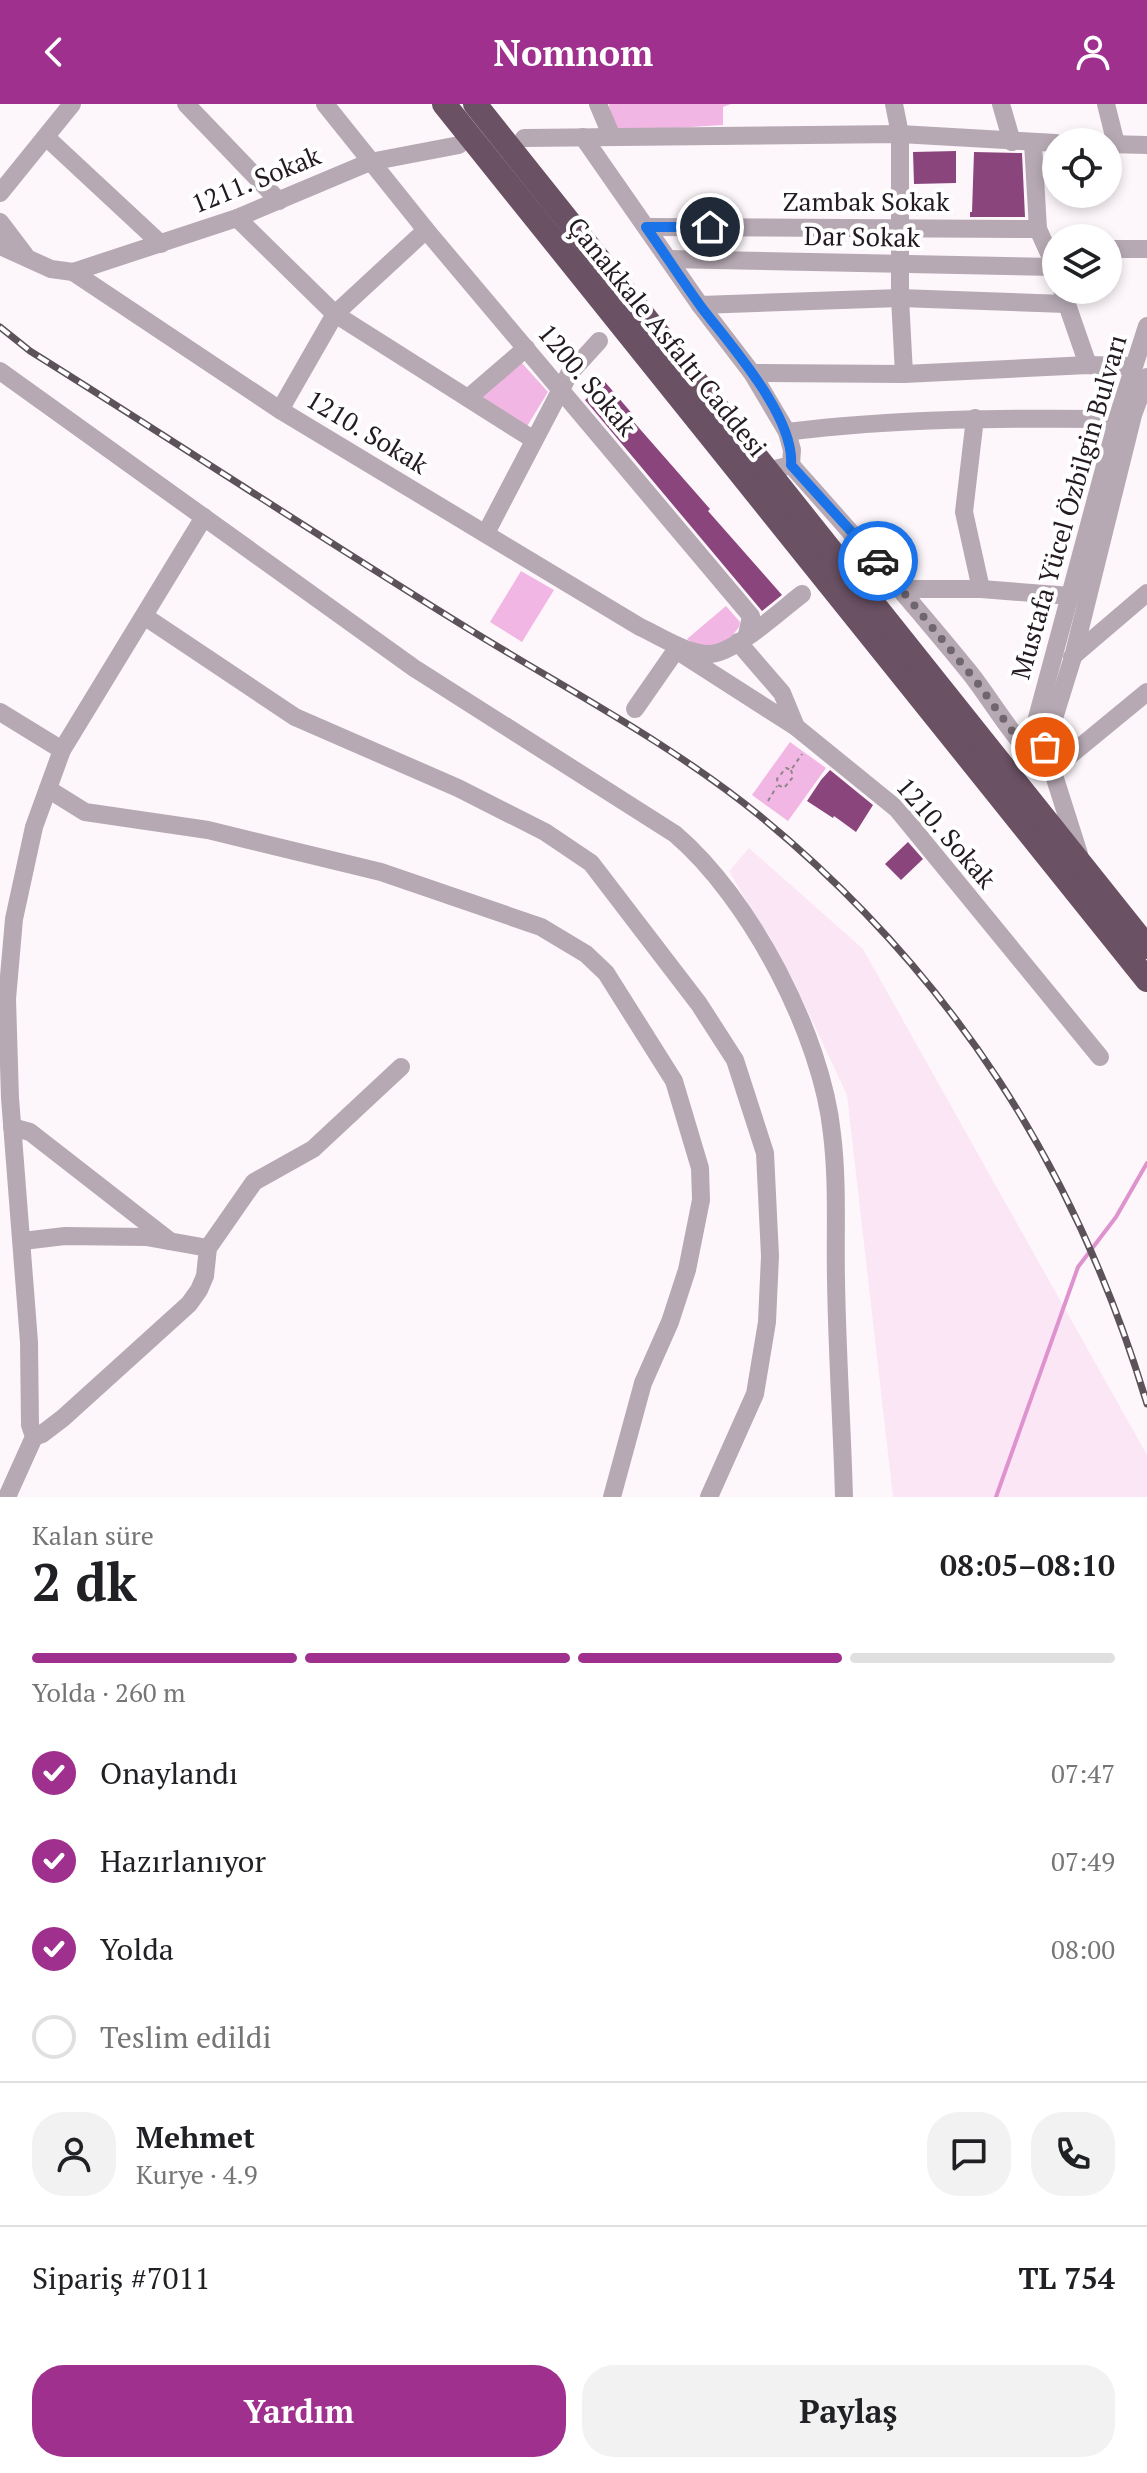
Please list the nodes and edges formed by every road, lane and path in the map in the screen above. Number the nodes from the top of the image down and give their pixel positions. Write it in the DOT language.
graph roads {
  1 [pos="72,104"];
  2 [pos="186,104"];
  3 [pos="325,104"];
  4 [pos="444,104"];
  5 [pos="475,104"];
  6 [pos="598,104"];
  7 [pos="894,104"];
  8 [pos="1001,104"];
  9 [pos="1106,104"];
  10 [pos="1110,128"];
  11 [pos="900,134"];
  12 [pos="46,137"];
  13 [pos="583,137"];
  14 [pos="612,137"];
  15 [pos="524,138"];
  16 [pos="1012,142"];
  17 [pos="1033,143"];
  18 [pos="1042,143"];
  19 [pos="1122,144"];
  20 [pos="459,145"];
  21 [pos="1147,145"];
  22 [pos="370,162"];
  23 [pos="0,193"];
  24 [pos="279,201"];
  25 [pos="237,218"];
  26 [pos="646,227"];
  27 [pos="902,228"];
  28 [pos="1038,229"];
  29 [pos="426,230"];
  30 [pos="2,233"];
  31 [pos="1042,235"];
  32 [pos="161,244"];
  33 [pos="1122,249"];
  34 [pos="1147,249"];
  35 [pos="668,259"];
  36 [pos="900,265"];
  37 [pos="1042,268"];
  38 [pos="73,272"];
  39 [pos="1042,297"];
  40 [pos="900,298"];
  41 [pos="1066,304"];
  42 [pos="700,305"];
  43 [pos="335,314"];
  44 [pos="1147,326"];
  45 [pos="599,341"];
  46 [pos="526,348"];
  47 [pos="1088,365"];
  48 [pos="0,371"];
  49 [pos="1140,372"];
  50 [pos="752,373"];
  51 [pos="904,374"];
  52 [pos="561,389"];
  53 [pos="468,398"];
  54 [pos="280,410"];
  55 [pos="1129,415"];
  56 [pos="975,418"];
  57 [pos="787,432"];
  58 [pos="534,440"];
  59 [pos="791,465"];
  60 [pos="767,471"];
  61 [pos="204,517"];
  62 [pos="486,533"];
  63 [pos="901,589"];
  64 [pos="981,589"];
  65 [pos="1147,593"];
  66 [pos="802,594"];
  67 [pos="1071,596"];
  68 [pos="144,616"];
  69 [pos="640,627"];
  70 [pos="742,639"];
  71 [pos="676,650"];
  72 [pos="1073,657"];
  73 [pos="1054,659"];
  74 [pos="1144,701"];
  75 [pos="635,709"];
  76 [pos="0,712"];
  77 [pos="796,727"];
  78 [pos="812,741"];
  79 [pos="1033,744"];
  80 [pos="62,750"];
  81 [pos="791,770"];
  82 [pos="1051,771"];
  83 [pos="791,782"];
  84 [pos="778,785"];
  85 [pos="797,786"];
  86 [pos="48,789"];
  87 [pos="768,801"];
  88 [pos="1084,868"];
  89 [pos="1147,947"];
  90 [pos="1147,980"];
  91 [pos="1100,1057"];
  92 [pos="401,1067"];
  93 [pos="12,1127"];
  94 [pos="23,1241"];
  95 [pos="170,1241"];
  96 [pos="208,1248"];
  97 [pos="34,1437"];
  98 [pos="7,1497"];
  99 [pos="612,1497"];
  100 [pos="709,1497"];
  101 [pos="844,1497"];
  1 -- 12 [label="street"];
  2 -- 24 [label="street"];
  3 -- 22 [label="street, 1200. Sokak"];
  4 -- 90 [label="highway, Çanakkale Asfaltı Caddesi"];
  5 -- 60 [label="highway, Çanakkale Asfaltı Caddesi"];
  6 -- 14 [label="street"];
  7 -- 11 [label="street"];
  8 -- 16 [label="street"];
  9 -- 10 [label="street"];
  11 -- 14 [label="street"];
  11 -- 16 [label="street"];
  11 -- 27 [label="street"];
  12 -- 23 [label="street"];
  12 -- 32 [label="street"];
  13 -- 14 [label="street"];
  13 -- 15 [label="street"];
  13 -- 26 [label="street"];
  16 -- 17 [label="street"];
  17 -- 18 [label="street"];
  17 -- 28 [label="street"];
  19 -- 21 [label="street"];
  20 -- 22 [label="street, 1211. Sokak"];
  22 -- 24 [label="street, 1211. Sokak"];
  22 -- 29 [label="street, 1200. Sokak"];
  24 -- 25 [label="street, 1211. Sokak"];
  25 -- 32 [label="street, 1211. Sokak"];
  25 -- 43 [label="street"];
  26 -- 27 [label="street, Zambak Sokak"];
  26 -- 35 [label="street"];
  27 -- 28 [label="street, Zambak Sokak"];
  27 -- 36 [label="street"];
  28 -- 31 [label="street"];
  29 -- 43 [label="street"];
  29 -- 46 [label="street, 1200. Sokak"];
  30 -- 38 [label="street, 1210. Sokak"];
  32 -- 38 [label="street, 1211. Sokak"];
  33 -- 34 [label="street"];
  35 -- 36 [label="street, Dar Sokak"];
  35 -- 42 [label="street"];
  36 -- 37 [label="street, Dar Sokak"];
  36 -- 40 [label="street"];
  38 -- 54 [label="street, 1210. Sokak"];
  39 -- 40 [label="street"];
  40 -- 42 [label="street"];
  40 -- 51 [label="street"];
  41 -- 47 [label="street"];
  42 -- 50 [label="street"];
  43 -- 53 [label="street"];
  43 -- 54 [label="street"];
  44 -- 49 [label="street, Mustafa Yücel Özbilgin Bulvarı"];
  45 -- 52 [label="street"];
  46 -- 52 [label="street, 1200. Sokak"];
  46 -- 53 [label="street"];
  47 -- 49 [label="street"];
  47 -- 51 [label="street"];
  48 -- 61 [label="street"];
  49 -- 55 [label="street, Mustafa Yücel Özbilgin Bulvarı"];
  50 -- 51 [label="street"];
  50 -- 57 [label="street"];
  52 -- 58 [label="street"];
  52 -- 70 [label="street, 1200. Sokak"];
  53 -- 58 [label="street"];
  54 -- 62 [label="street, 1210. Sokak"];
  55 -- 56 [label="street"];
  55 -- 67 [label="street, Mustafa Yücel Özbilgin Bulvarı"];
  55 -- 72 [label="street, Mustafa Yücel Özbilgin Bulvarı"];
  56 -- 57 [label="street"];
  56 -- 64 [label="street"];
  57 -- 59 [label="street"];
  58 -- 62 [label="street"];
  59 -- 60 [label="street"];
  59 -- 63 [label="street"];
  60 -- 88 [label="highway, Çanakkale Asfaltı Caddesi"];
  61 -- 68 [label="street"];
  61 -- 101 [label="street"];
  62 -- 69 [label="street, 1210. Sokak"];
  63 -- 64 [label="street"];
  63 -- 79 [label="street"];
  64 -- 67 [label="street"];
  65 -- 72 [label="street"];
  66 -- 70 [label="street"];
  67 -- 73 [label="street, Mustafa Yücel Özbilgin Bulvarı"];
  68 -- 80 [label="street"];
  68 -- 100 [label="street"];
  69 -- 70 [label="street, 1210. Sokak"];
  69 -- 71 [label="street, 1210. Sokak"];
  70 -- 77 [label="street"];
  71 -- 75 [label="street"];
  71 -- 77 [label="street, 1210. Sokak"];
  72 -- 73 [label="street"];
  72 -- 79 [label="street, Mustafa Yücel Özbilgin Bulvarı"];
  73 -- 79 [label="street, Mustafa Yücel Özbilgin Bulvarı"];
  74 -- 82 [label="street"];
  76 -- 80 [label="street"];
  77 -- 78 [label="street, 1210. Sokak"];
  78 -- 81 [label="path"];
  78 -- 91 [label="street, 1210. Sokak"];
  79 -- 82 [label="street, Mustafa Yücel Özbilgin Bulvarı"];
  80 -- 86 [label="street"];
  81 -- 83 [label="path"];
  81 -- 84 [label="path"];
  82 -- 88 [label="street, Mustafa Yücel Özbilgin Bulvarı"];
  83 -- 84 [label="path"];
  83 -- 85 [label="path"];
  84 -- 87 [label="path"];
  86 -- 93 [label="street"];
  86 -- 99 [label="street"];
  88 -- 89 [label="highway, Çanakkale Asfaltı Caddesi"];
  92 -- 96 [label="street"];
  93 -- 94 [label="street"];
  93 -- 95 [label="street"];
  94 -- 95 [label="street"];
  94 -- 97 [label="street"];
  95 -- 96 [label="street"];
  96 -- 97 [label="street"];
  97 -- 98 [label="street"];
}
